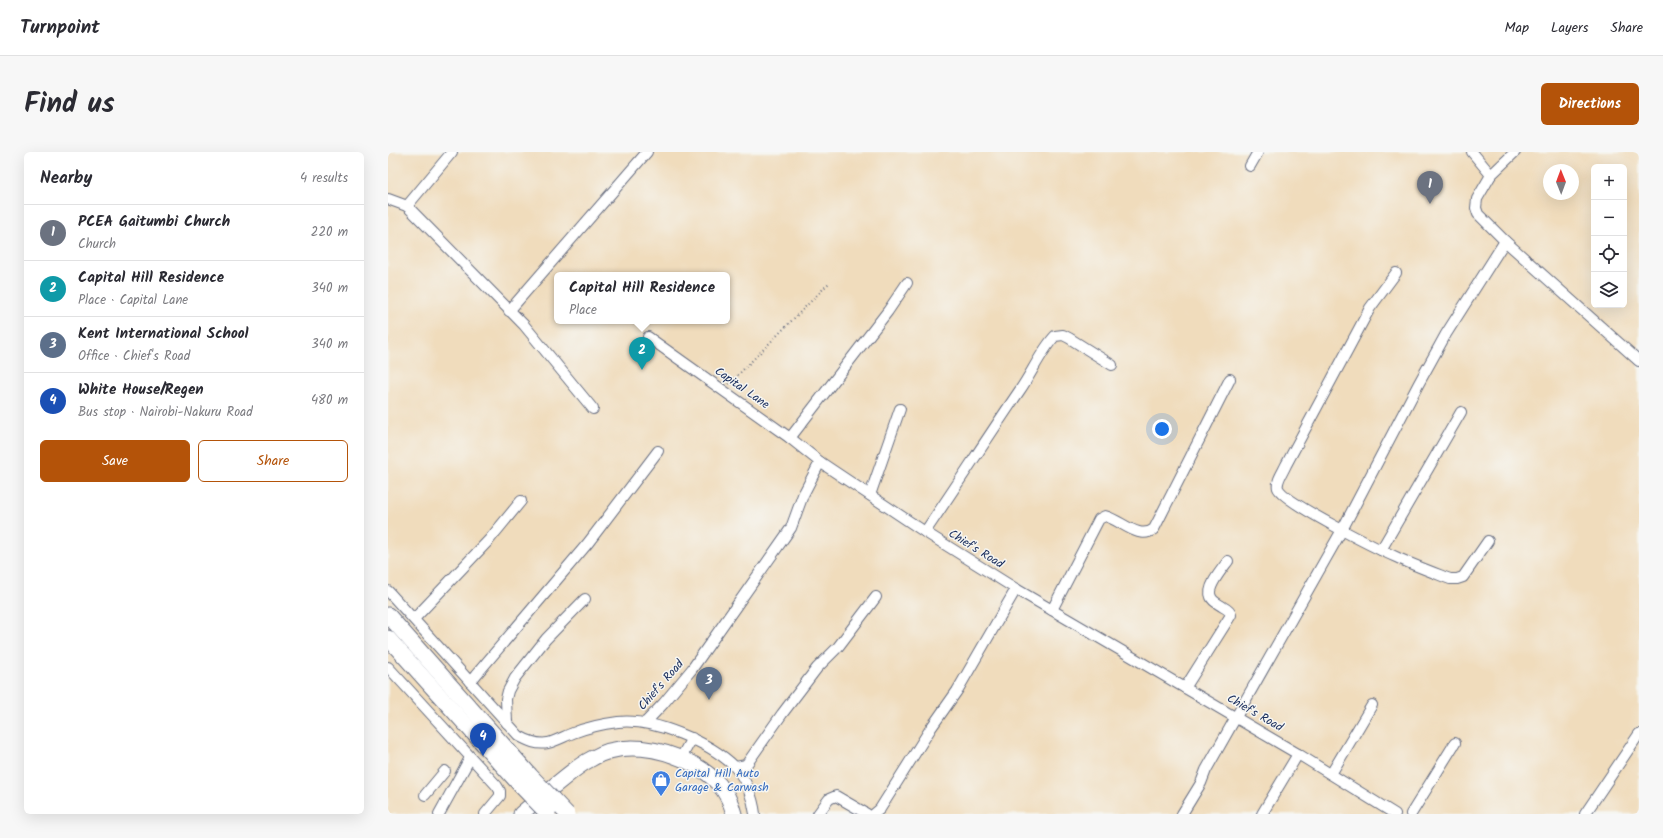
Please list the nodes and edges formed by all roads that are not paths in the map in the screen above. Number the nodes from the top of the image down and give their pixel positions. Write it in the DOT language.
graph roads {
  1 [pos="452,152"];
  2 [pos="648,152"];
  3 [pos="1258,152"];
  4 [pos="1472,152"];
  5 [pos="1515,152"];
  6 [pos="1250,166"];
  7 [pos="1491,175"];
  8 [pos="388,199"];
  9 [pos="407,206"];
  10 [pos="1505,241"];
  11 [pos="1396,273"];
  12 [pos="907,283"];
  13 [pos="509,311"];
  14 [pos="648,337"];
  15 [pos="1639,361"];
  16 [pos="1112,365"];
  17 [pos="1230,379"];
  18 [pos="592,409"];
  19 [pos="900,409"];
  20 [pos="1461,412"];
  21 [pos="790,438"];
  22 [pos="658,451"];
  23 [pos="820,462"];
  24 [pos="870,494"];
  25 [pos="521,501"];
  26 [pos="1342,530"];
  27 [pos="925,532"];
  28 [pos="1488,540"];
  29 [pos="1381,550"];
  30 [pos="1228,561"];
  31 [pos="1016,588"];
  32 [pos="388,591"];
  33 [pos="876,597"];
  34 [pos="585,599"];
  35 [pos="1052,610"];
  36 [pos="388,615"];
  37 [pos="414,619"];
  38 [pos="388,638"];
  39 [pos="388,667"];
  40 [pos="470,682"];
  41 [pos="1185,688"];
  42 [pos="1372,705"];
  43 [pos="1236,718"];
  44 [pos="507,723"];
  45 [pos="645,723"];
  46 [pos="1639,734"];
  47 [pos="692,738"];
  48 [pos="1455,743"];
  49 [pos="1298,754"];
  50 [pos="470,758"];
  51 [pos="682,758"];
  52 [pos="736,768"];
  53 [pos="445,770"];
  54 [pos="1330,774"];
  55 [pos="524,779"];
  56 [pos="436,781"];
  57 [pos="452,790"];
  58 [pos="425,796"];
  59 [pos="438,814"];
  60 [pos="485,814"];
  61 [pos="521,814"];
  62 [pos="548,814"];
  63 [pos="566,814"];
  64 [pos="734,814"];
  65 [pos="756,814"];
  66 [pos="818,814"];
  67 [pos="868,814"];
  68 [pos="874,814"];
  69 [pos="1182,814"];
  70 [pos="1262,814"];
  71 [pos="1395,814"];
  72 [pos="1411,814"];
  73 [pos="1585,814"];
  1 -- 9 [label="street"];
  2 -- 13 [label="street"];
  3 -- 6 [label="street"];
  4 -- 7 [label="street"];
  5 -- 7 [label="street"];
  7 -- 10 [label="street"];
  8 -- 9 [label="street"];
  9 -- 13 [label="street"];
  10 -- 15 [label="street"];
  10 -- 26 [label="street"];
  11 -- 26 [label="street"];
  12 -- 21 [label="street"];
  13 -- 18 [label="street"];
  14 -- 21 [label="street, Capital Lane"];
  16 -- 27 [label="street"];
  17 -- 35 [label="street"];
  19 -- 24 [label="street"];
  20 -- 29 [label="street"];
  21 -- 23 [label="street, Capital Lane"];
  22 -- 40 [label="street"];
  23 -- 24 [label="street, Chief's Road"];
  23 -- 45 [label="street, Chief's Road"];
  24 -- 27 [label="street, Chief's Road"];
  25 -- 37 [label="street"];
  26 -- 29 [label="street"];
  26 -- 43 [label="street"];
  27 -- 31 [label="street, Chief's Road"];
  28 -- 29 [label="street"];
  30 -- 41 [label="street"];
  31 -- 35 [label="street, Chief's Road"];
  31 -- 68 [label="street"];
  32 -- 37 [label="street"];
  33 -- 52 [label="street"];
  34 -- 44 [label="street"];
  35 -- 41 [label="street, Chief's Road"];
  36 -- 55 [label="highway"];
  37 -- 40 [label="street"];
  38 -- 55 [label="highway"];
  39 -- 50 [label="street"];
  40 -- 44 [label="street"];
  41 -- 43 [label="street, Chief's Road"];
  42 -- 54 [label="street"];
  43 -- 49 [label="street, Chief's Road"];
  43 -- 69 [label="street"];
  44 -- 45 [label="street"];
  45 -- 47 [label="street"];
  46 -- 73 [label="street"];
  47 -- 51 [label="street"];
  47 -- 52 [label="street"];
  48 -- 72 [label="street"];
  49 -- 54 [label="street, Chief's Road"];
  49 -- 70 [label="street"];
  50 -- 57 [label="street"];
  50 -- 60 [label="street"];
  51 -- 61 [label="highway"];
  51 -- 64 [label="highway"];
  52 -- 65 [label="street"];
  53 -- 56 [label="street"];
  54 -- 71 [label="street, Chief's Road"];
  55 -- 62 [label="highway, bridge"];
  55 -- 63 [label="highway, bridge"];
  56 -- 57 [label="street"];
  56 -- 58 [label="street"];
  57 -- 59 [label="street"];
  66 -- 67 [label="street"];
}
